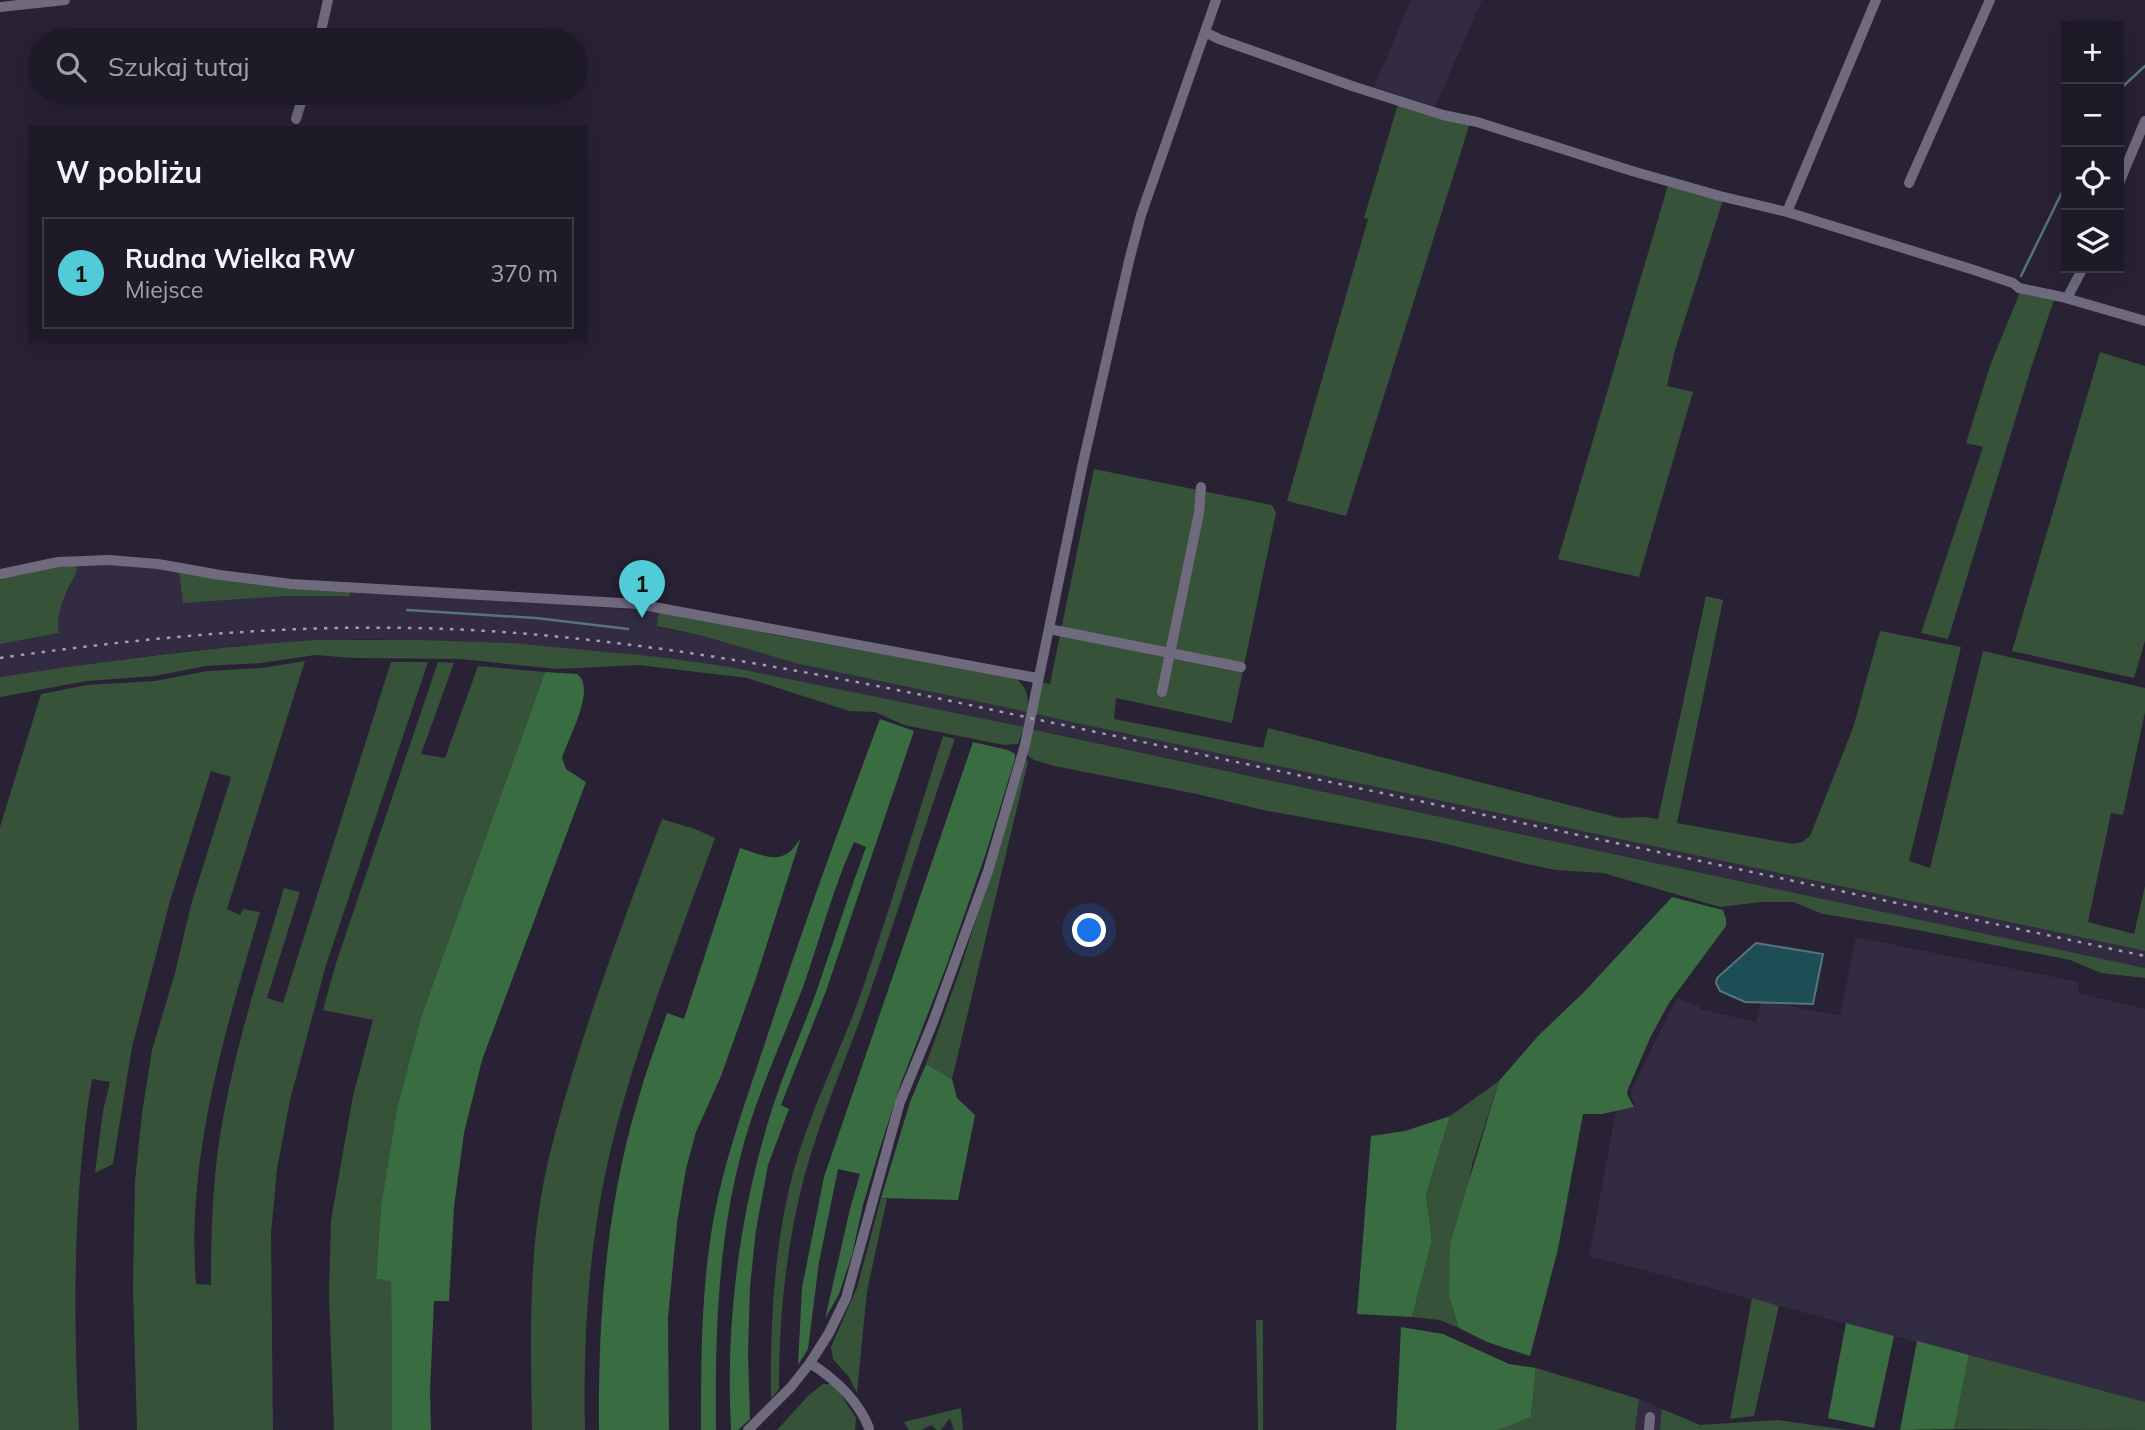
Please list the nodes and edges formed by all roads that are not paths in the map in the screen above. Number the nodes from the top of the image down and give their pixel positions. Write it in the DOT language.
graph roads {
  1 [pos="65,0"];
  2 [pos="328,0"];
  3 [pos="1216,0"];
  4 [pos="1876,0"];
  5 [pos="1990,0"];
  6 [pos="0,7"];
  7 [pos="322,28"];
  8 [pos="1205,32"];
  9 [pos="300,105"];
  10 [pos="296,119"];
  11 [pos="2145,121"];
  12 [pos="2124,171"];
  13 [pos="1909,183"];
  14 [pos="1787,212"];
  15 [pos="2080,273"];
  16 [pos="2067,298"];
  17 [pos="2145,321"];
  18 [pos="1201,487"];
  19 [pos="0,574"];
  20 [pos="1049,629"];
  21 [pos="1171,653"];
  22 [pos="1241,667"];
  23 [pos="1037,678"];
  24 [pos="1162,692"];
  25 [pos="810,1363"];
  26 [pos="1650,1417"];
  27 [pos="869,1429"];
  28 [pos="748,1430"];
  29 [pos="1649,1430"];
  1 -- 6 [label="street"];
  2 -- 7 [label="street"];
  3 -- 8 [label="street"];
  4 -- 14 [label="street"];
  5 -- 13 [label="street"];
  8 -- 14 [label="street"];
  8 -- 20 [label="street"];
  9 -- 10 [label="street"];
  11 -- 12 [label="street"];
  14 -- 16 [label="street"];
  15 -- 16 [label="street"];
  16 -- 17 [label="street"];
  18 -- 21 [label="street"];
  19 -- 23 [label="street"];
  20 -- 21 [label="street"];
  20 -- 23 [label="street"];
  21 -- 22 [label="street"];
  21 -- 24 [label="street"];
  23 -- 25 [label="street"];
  25 -- 27 [label="street"];
  25 -- 28 [label="street"];
  26 -- 29 [label="street"];
}
